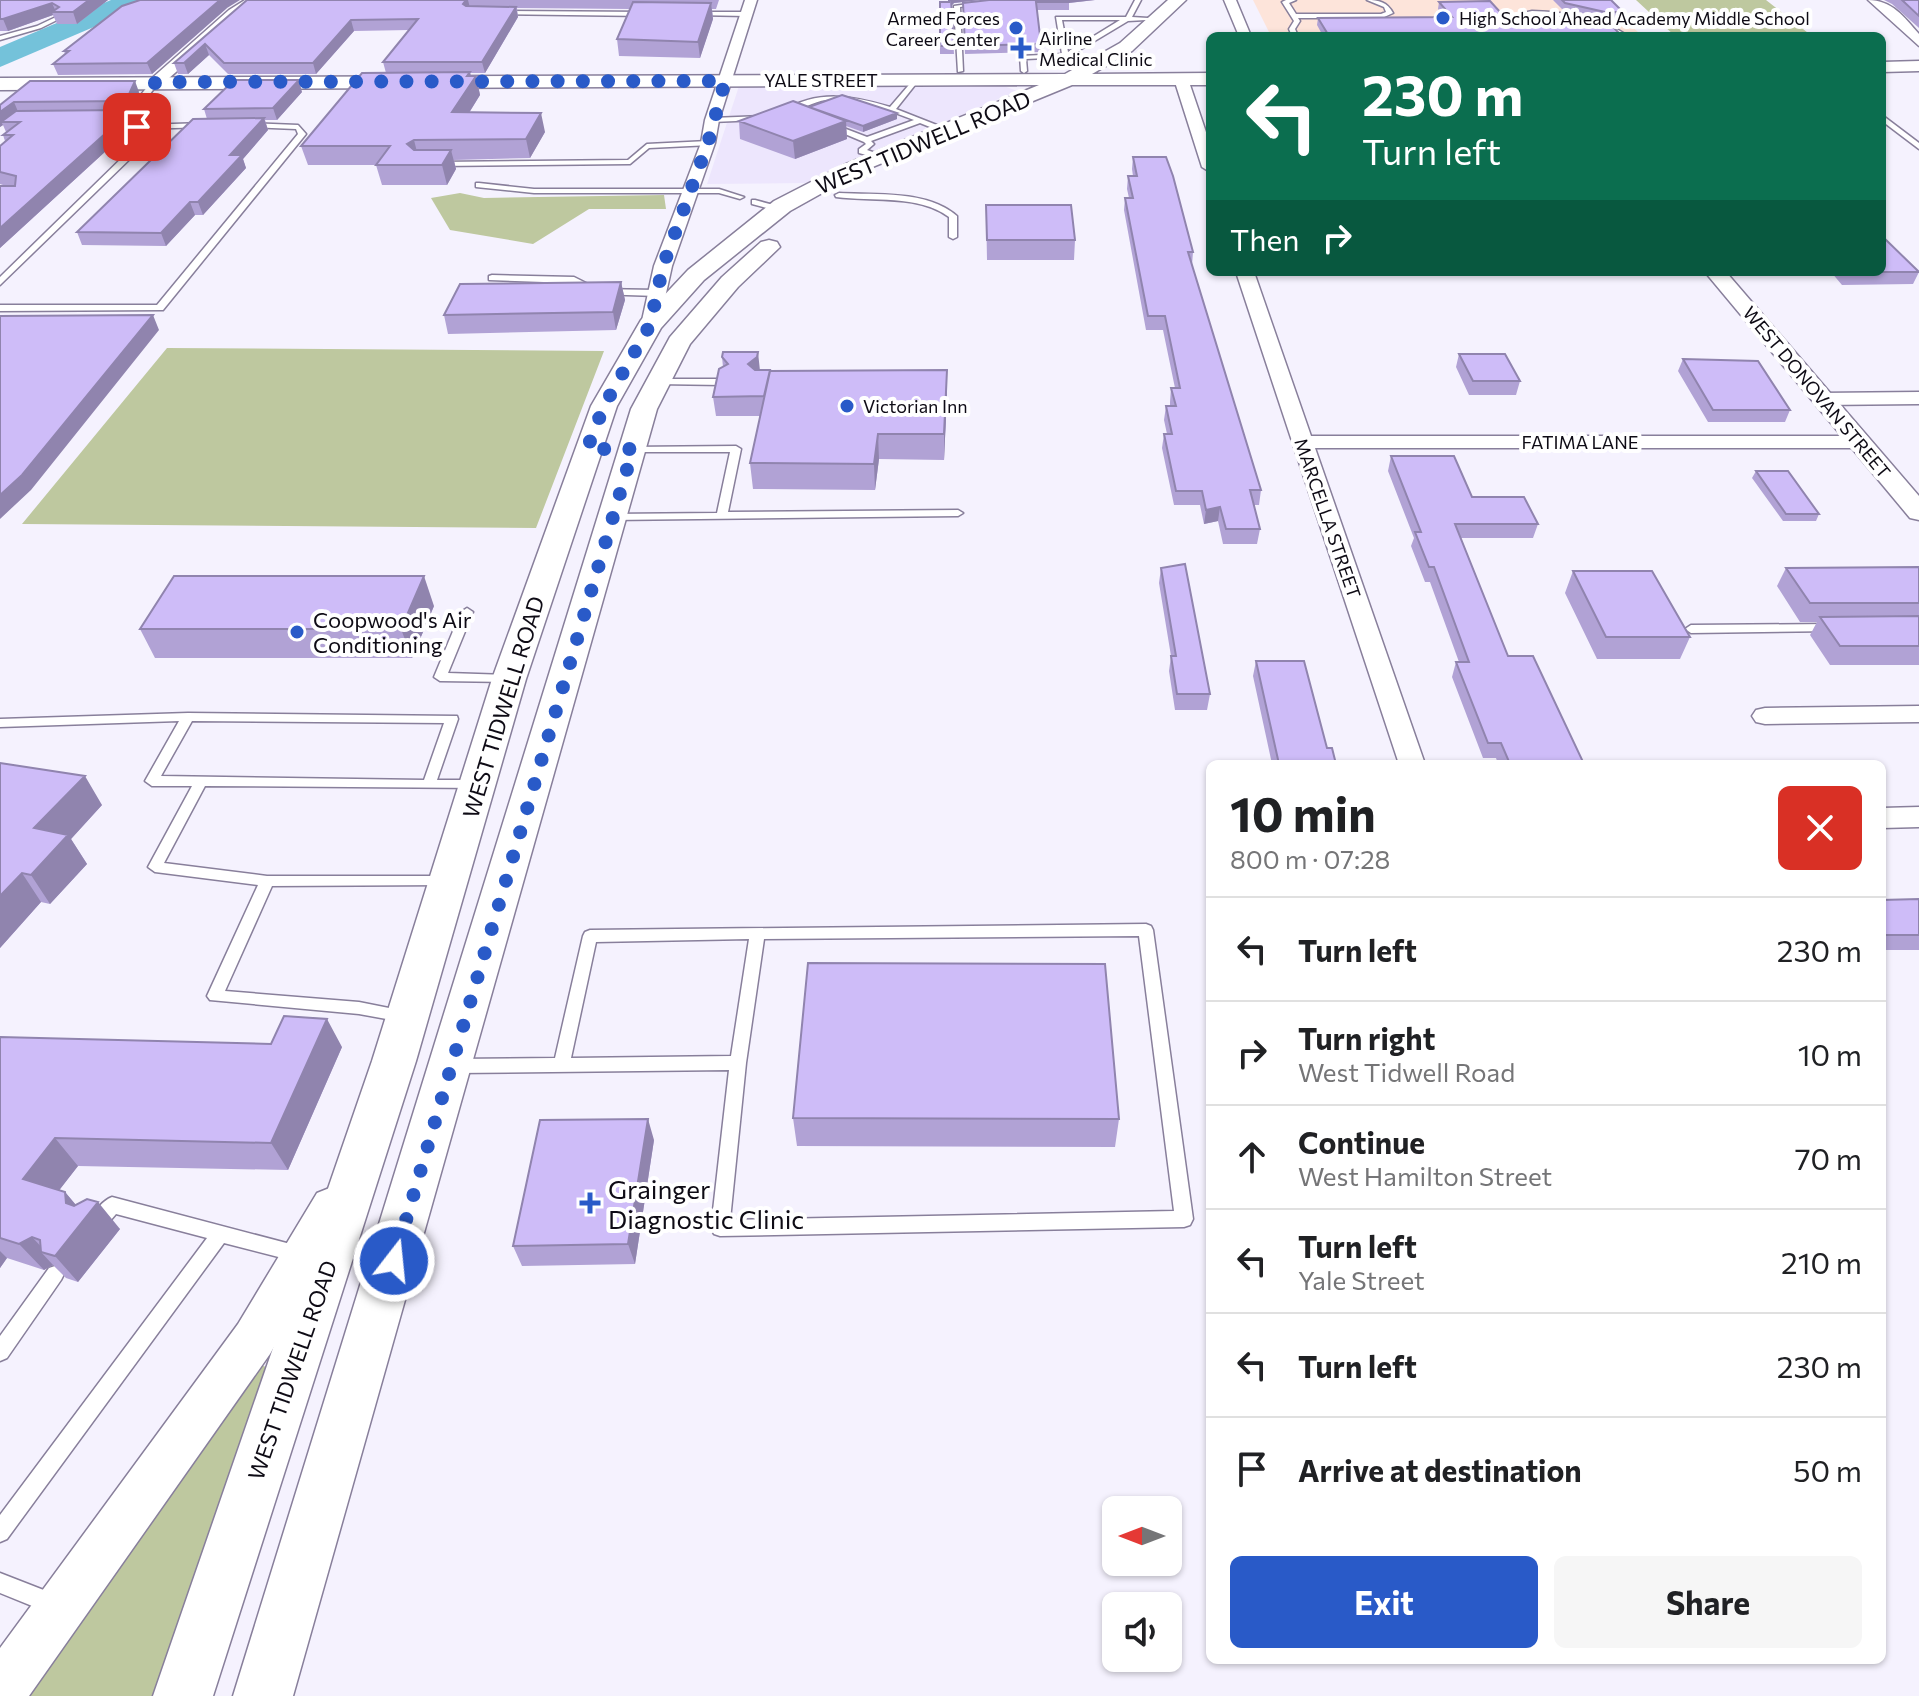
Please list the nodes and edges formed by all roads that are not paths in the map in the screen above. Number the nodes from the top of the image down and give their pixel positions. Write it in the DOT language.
graph roads {
  1 [pos="253,0"];
  2 [pos="1138,0"];
  3 [pos="1178,0"];
  4 [pos="1230,0"];
  5 [pos="1293,0"];
  6 [pos="1370,0"];
  7 [pos="1874,0"];
  8 [pos="982,3"];
  9 [pos="749,7"];
  10 [pos="485,13"];
  11 [pos="654,14"];
  12 [pos="686,14"];
  13 [pos="1293,16"];
  14 [pos="58,18"];
  15 [pos="1128,18"];
  16 [pos="1567,24"];
  17 [pos="1538,25"];
  18 [pos="1599,26"];
  19 [pos="1243,32"];
  20 [pos="1293,32"];
  21 [pos="1615,32"];
  22 [pos="1161,36"];
  23 [pos="0,38"];
  24 [pos="1919,42"];
  25 [pos="1919,66"];
  26 [pos="1886,67"];
  27 [pos="960,71"];
  28 [pos="1206,71"];
  29 [pos="1086,72"];
  30 [pos="0,73"];
  31 [pos="916,75"];
  32 [pos="726,76"];
  33 [pos="1886,77"];
  34 [pos="1919,77"];
  35 [pos="160,78"];
  36 [pos="1181,79"];
  37 [pos="1206,79"];
  38 [pos="0,84"];
  39 [pos="891,110"];
  40 [pos="787,111"];
  41 [pos="776,113"];
  42 [pos="766,116"];
  43 [pos="801,116"];
  44 [pos="712,120"];
  45 [pos="1886,120"];
  46 [pos="815,121"];
  47 [pos="919,121"];
  48 [pos="223,125"];
  49 [pos="238,125"];
  50 [pos="137,127"];
  51 [pos="948,131"];
  52 [pos="708,143"];
  53 [pos="1919,147"];
  54 [pos="882,155"];
  55 [pos="1206,155"];
  56 [pos="434,165"];
  57 [pos="479,185"];
  58 [pos="691,190"];
  59 [pos="839,195"];
  60 [pos="740,197"];
  61 [pos="953,237"];
  62 [pos="663,266"];
  63 [pos="696,275"];
  64 [pos="1246,276"];
  65 [pos="1718,276"];
  66 [pos="492,278"];
  67 [pos="0,282"];
  68 [pos="730,282"];
  69 [pos="657,293"];
  70 [pos="0,308"];
  71 [pos="650,325"];
  72 [pos="659,382"];
  73 [pos="723,382"];
  74 [pos="1919,398"];
  75 [pos="1821,399"];
  76 [pos="1302,442"];
  77 [pos="1857,442"];
  78 [pos="587,449"];
  79 [pos="633,449"];
  80 [pos="1919,512"];
  81 [pos="958,513"];
  82 [pos="722,516"];
  83 [pos="611,517"];
  84 [pos="467,612"];
  85 [pos="1845,628"];
  86 [pos="1691,629"];
  87 [pos="507,683"];
  88 [pos="561,688"];
  89 [pos="1919,714"];
  90 [pos="1765,716"];
  91 [pos="188,717"];
  92 [pos="0,723"];
  93 [pos="1411,760"];
  94 [pos="201,781"];
  95 [pos="429,784"];
  96 [pos="479,785"];
  97 [pos="1919,817"];
  98 [pos="1886,818"];
  99 [pos="450,880"];
  100 [pos="267,881"];
  101 [pos="757,933"];
  102 [pos="408,1016"];
  103 [pos="394,1061"];
  104 [pos="738,1063"];
  105 [pos="561,1065"];
  106 [pos="452,1066"];
  107 [pos="98,1222"];
  108 [pos="221,1233"];
  109 [pos="316,1256"];
  110 [pos="394,1261"];
  111 [pos="55,1274"];
  112 [pos="0,1352"];
  113 [pos="0,1532"];
  114 [pos="0,1583"];
  115 [pos="63,1607"];
  116 [pos="0,1692"];
  117 [pos="183,1696"];
  118 [pos="263,1696"];
  1 -- 35 [label="street"];
  2 -- 15 [label="lane"];
  3 -- 22 [label="main road, WEST TIDWELL ROAD"];
  4 -- 19 [label="street"];
  5 -- 13 [label="lane"];
  6 -- 13 [label="lane"];
  7 -- 24 [label="street"];
  8 -- 27 [label="lane"];
  9 -- 12 [label="lane"];
  9 -- 32 [label="street"];
  10 -- 11 [label="lane"];
  13 -- 20 [label="lane"];
  14 -- 23 [label="lane"];
  15 -- 22 [label="lane"];
  15 -- 29 [label="lane"];
  15 -- 29 [label="lane"];
  16 -- 18 [label="lane"];
  17 -- 18 [label="lane"];
  18 -- 21 [label="lane"];
  22 -- 29 [label="main road, WEST TIDWELL ROAD"];
  22 -- 29 [label="main road, WEST TIDWELL ROAD"];
  25 -- 26 [label="main road"];
  27 -- 29 [label="main road, YALE STREET"];
  27 -- 31 [label="main road, YALE STREET"];
  28 -- 29 [label="main road, YALE STREET"];
  29 -- 31 [label="main road, YALE STREET"];
  29 -- 36 [label="main road, YALE STREET"];
  29 -- 51 [label="main road, WEST TIDWELL ROAD"];
  29 -- 54 [label="main road, WEST TIDWELL ROAD"];
  30 -- 35 [label="main road, YALE STREET"];
  31 -- 32 [label="main road, YALE STREET"];
  31 -- 39 [label="lane"];
  32 -- 35 [label="main road, YALE STREET"];
  32 -- 44 [label="street"];
  33 -- 34 [label="main road"];
  35 -- 38 [label="main road, YALE STREET"];
  35 -- 50 [label="lane"];
  36 -- 37 [label="main road, YALE STREET"];
  36 -- 55 [label="street"];
  39 -- 40 [label="lane"];
  39 -- 47 [label="lane"];
  40 -- 41 [label="lane"];
  40 -- 43 [label="lane"];
  42 -- 44 [label="lane"];
  44 -- 52 [label="street"];
  45 -- 53 [label="lane"];
  46 -- 54 [label="lane"];
  47 -- 51 [label="lane"];
  47 -- 54 [label="lane"];
  48 -- 50 [label="lane"];
  49 -- 70 [label="lane"];
  50 -- 67 [label="lane"];
  51 -- 54 [label="main road, WEST TIDWELL ROAD"];
  52 -- 56 [label="lane"];
  52 -- 58 [label="street"];
  54 -- 59 [label="main road, WEST TIDWELL ROAD"];
  54 -- 63 [label="main road, WEST TIDWELL ROAD"];
  57 -- 58 [label="lane"];
  58 -- 60 [label="lane"];
  58 -- 62 [label="street"];
  59 -- 61 [label="lane"];
  59 -- 68 [label="main road, WEST TIDWELL ROAD"];
  62 -- 63 [label="street"];
  62 -- 69 [label="street"];
  63 -- 68 [label="main road"];
  63 -- 71 [label="main road, WEST TIDWELL ROAD"];
  64 -- 76 [label="street, MARCELLA STREET"];
  65 -- 75 [label="street, WEST DONOVAN STREET"];
  66 -- 69 [label="lane"];
  68 -- 72 [label="main road, WEST TIDWELL ROAD"];
  69 -- 71 [label="street"];
  71 -- 78 [label="main road, WEST TIDWELL ROAD"];
  72 -- 73 [label="lane"];
  72 -- 79 [label="main road, WEST TIDWELL ROAD"];
  74 -- 75 [label="street"];
  75 -- 77 [label="street, WEST DONOVAN STREET"];
  76 -- 77 [label="street, FATIMA LANE"];
  76 -- 93 [label="street, MARCELLA STREET"];
  77 -- 80 [label="street, WEST DONOVAN STREET"];
  78 -- 79 [label="main road"];
  78 -- 87 [label="main road, WEST TIDWELL ROAD"];
  79 -- 82 [label="lane"];
  79 -- 83 [label="main road, WEST TIDWELL ROAD"];
  81 -- 82 [label="lane"];
  82 -- 83 [label="lane"];
  83 -- 88 [label="main road, WEST TIDWELL ROAD"];
  84 -- 87 [label="lane"];
  85 -- 86 [label="lane"];
  87 -- 88 [label="main road"];
  87 -- 96 [label="main road, WEST TIDWELL ROAD"];
  88 -- 106 [label="main road, WEST TIDWELL ROAD"];
  89 -- 90 [label="street"];
  91 -- 92 [label="lane"];
  91 -- 94 [label="lane"];
  91 -- 95 [label="lane"];
  94 -- 95 [label="lane"];
  94 -- 100 [label="lane"];
  95 -- 96 [label="lane"];
  96 -- 99 [label="main road, WEST TIDWELL ROAD"];
  97 -- 98 [label="street"];
  99 -- 100 [label="lane"];
  99 -- 102 [label="main road, WEST TIDWELL ROAD"];
  100 -- 102 [label="lane"];
  101 -- 104 [label="lane"];
  101 -- 104 [label="lane"];
  101 -- 105 [label="lane"];
  102 -- 103 [label="main road, WEST TIDWELL ROAD"];
  103 -- 106 [label="main road"];
  103 -- 109 [label="main road, WEST TIDWELL ROAD"];
  104 -- 105 [label="lane"];
  105 -- 106 [label="lane"];
  106 -- 110 [label="main road, WEST TIDWELL ROAD"];
  107 -- 108 [label="lane"];
  108 -- 109 [label="lane"];
  108 -- 113 [label="lane"];
  109 -- 110 [label="main road"];
  109 -- 115 [label="street"];
  109 -- 117 [label="main road, WEST TIDWELL ROAD"];
  110 -- 118 [label="main road, WEST TIDWELL ROAD"];
  111 -- 112 [label="lane"];
  114 -- 115 [label="lane"];
  115 -- 116 [label="street"];
}
